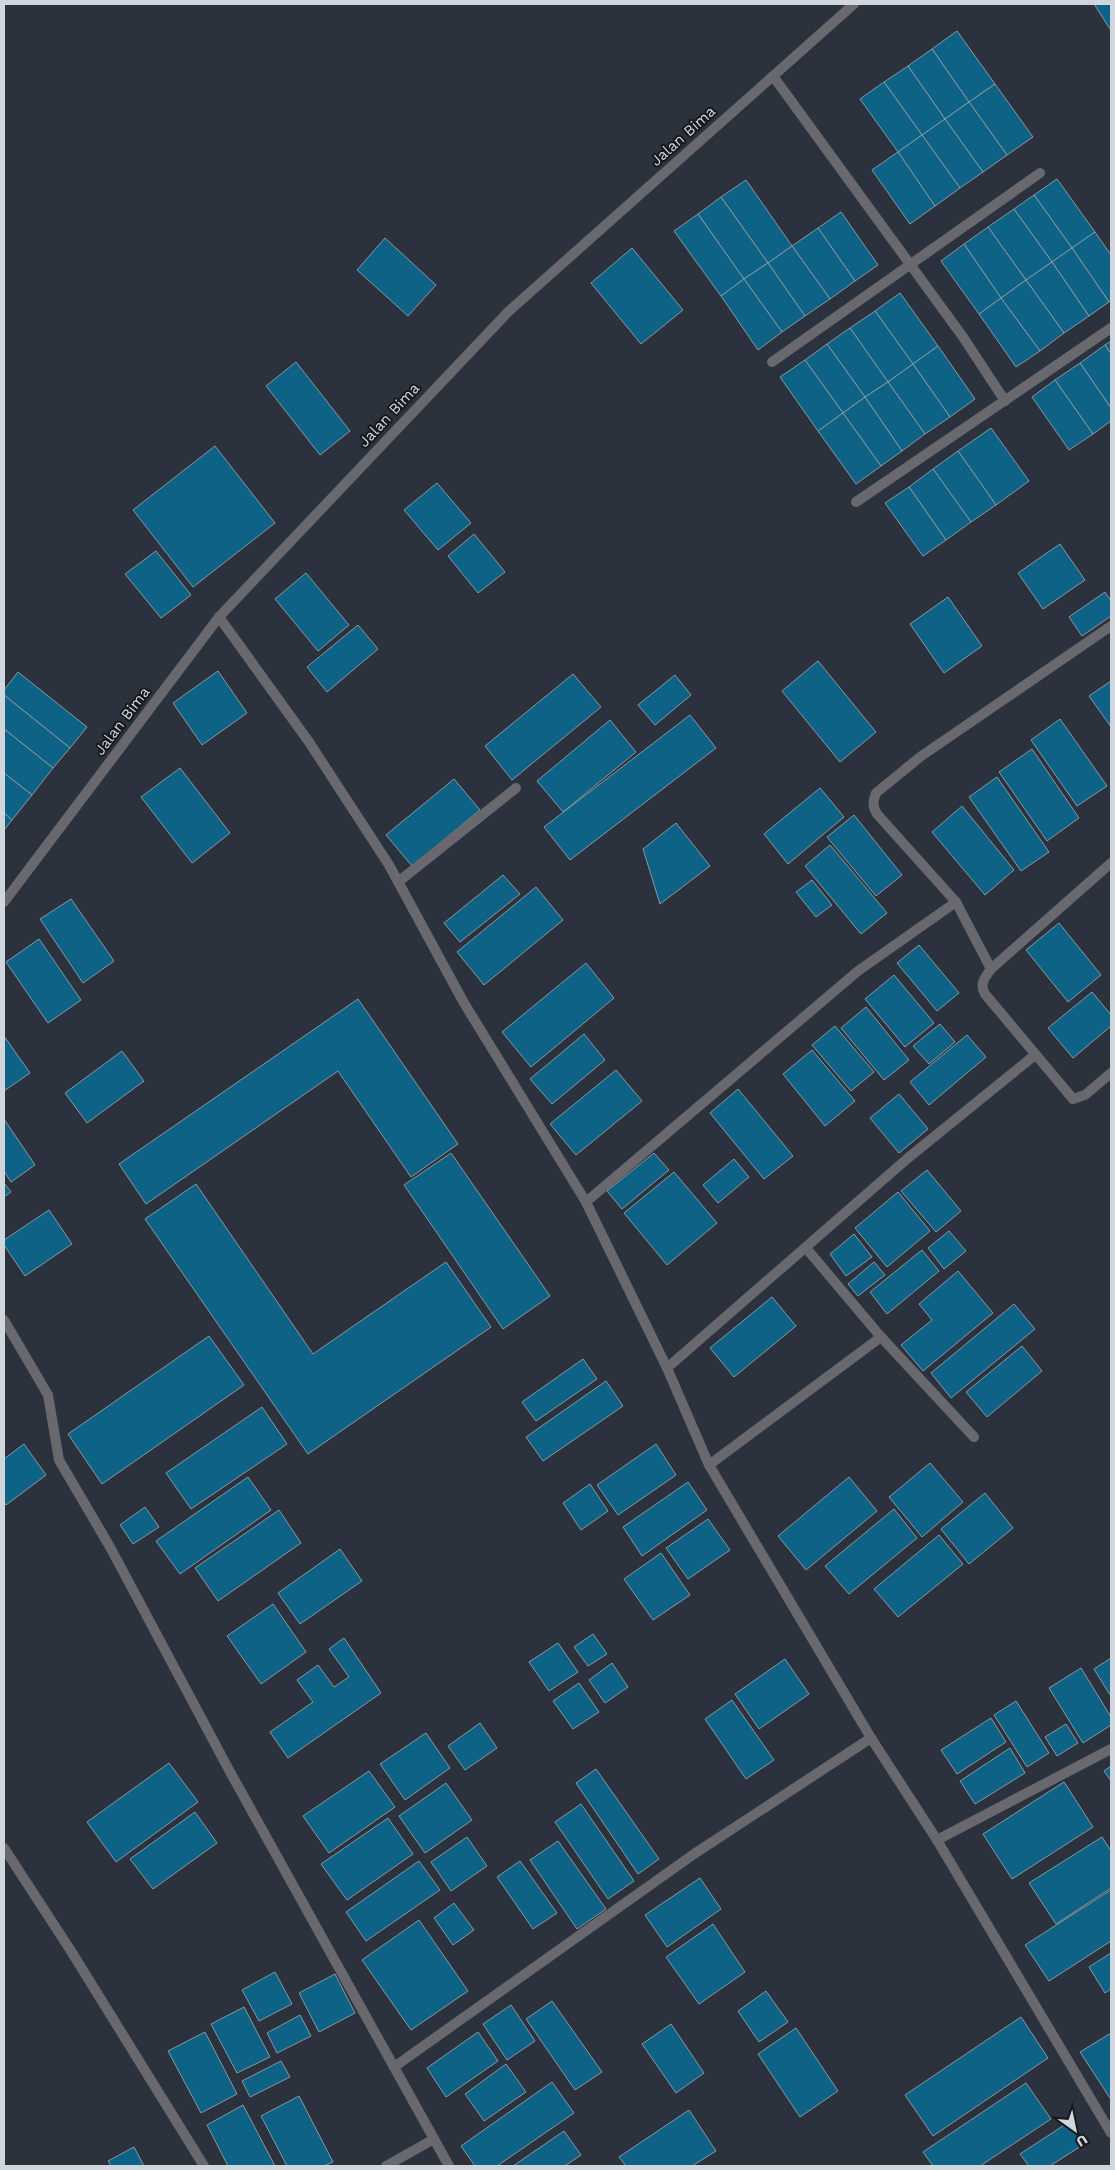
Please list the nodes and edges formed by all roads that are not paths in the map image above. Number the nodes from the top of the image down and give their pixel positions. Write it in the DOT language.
graph roads {
  1 [pos="854,4"];
  2 [pos="773,76"];
  3 [pos="1040,172"];
  4 [pos="910,265"];
  5 [pos="1111,328"];
  6 [pos="772,362"];
  7 [pos="1005,401"];
  8 [pos="856,502"];
  9 [pos="219,617"];
  10 [pos="1111,626"];
  11 [pos="516,788"];
  12 [pos="1111,864"];
  13 [pos="398,882"];
  14 [pos="4,902"];
  15 [pos="956,902"];
  16 [pos="991,969"];
  17 [pos="1036,1055"];
  18 [pos="1111,1073"];
  19 [pos="586,1202"];
  20 [pos="806,1248"];
  21 [pos="4,1320"];
  22 [pos="882,1337"];
  23 [pos="667,1368"];
  24 [pos="974,1437"];
  25 [pos="709,1465"];
  26 [pos="871,1738"];
  27 [pos="1111,1749"];
  28 [pos="937,1840"];
  29 [pos="4,1848"];
  30 [pos="394,2067"];
  31 [pos="1111,2133"];
  32 [pos="434,2139"];
  33 [pos="204,2166"];
  34 [pos="386,2166"];
  35 [pos="449,2166"];
  1 -- 2 [label="street, Jalan Bima"];
  2 -- 4 [label="street"];
  2 -- 9 [label="street, Jalan Bima"];
  3 -- 4 [label="street"];
  4 -- 6 [label="street"];
  4 -- 7 [label="street"];
  5 -- 7 [label="street"];
  7 -- 8 [label="street"];
  9 -- 13 [label="street"];
  9 -- 14 [label="street, Jalan Bima"];
  10 -- 15 [label="street"];
  11 -- 13 [label="street"];
  12 -- 16 [label="street"];
  13 -- 19 [label="street"];
  15 -- 16 [label="street"];
  15 -- 19 [label="street"];
  16 -- 17 [label="street"];
  17 -- 18 [label="street"];
  17 -- 20 [label="street"];
  19 -- 23 [label="street"];
  20 -- 22 [label="street"];
  20 -- 23 [label="street"];
  21 -- 30 [label="street"];
  22 -- 24 [label="street"];
  22 -- 25 [label="street"];
  23 -- 25 [label="street"];
  25 -- 26 [label="street"];
  26 -- 28 [label="street"];
  26 -- 30 [label="street"];
  27 -- 28 [label="street"];
  28 -- 31 [label="street"];
  29 -- 33 [label="street"];
  30 -- 32 [label="street"];
  32 -- 34 [label="street"];
  32 -- 35 [label="street"];
}
